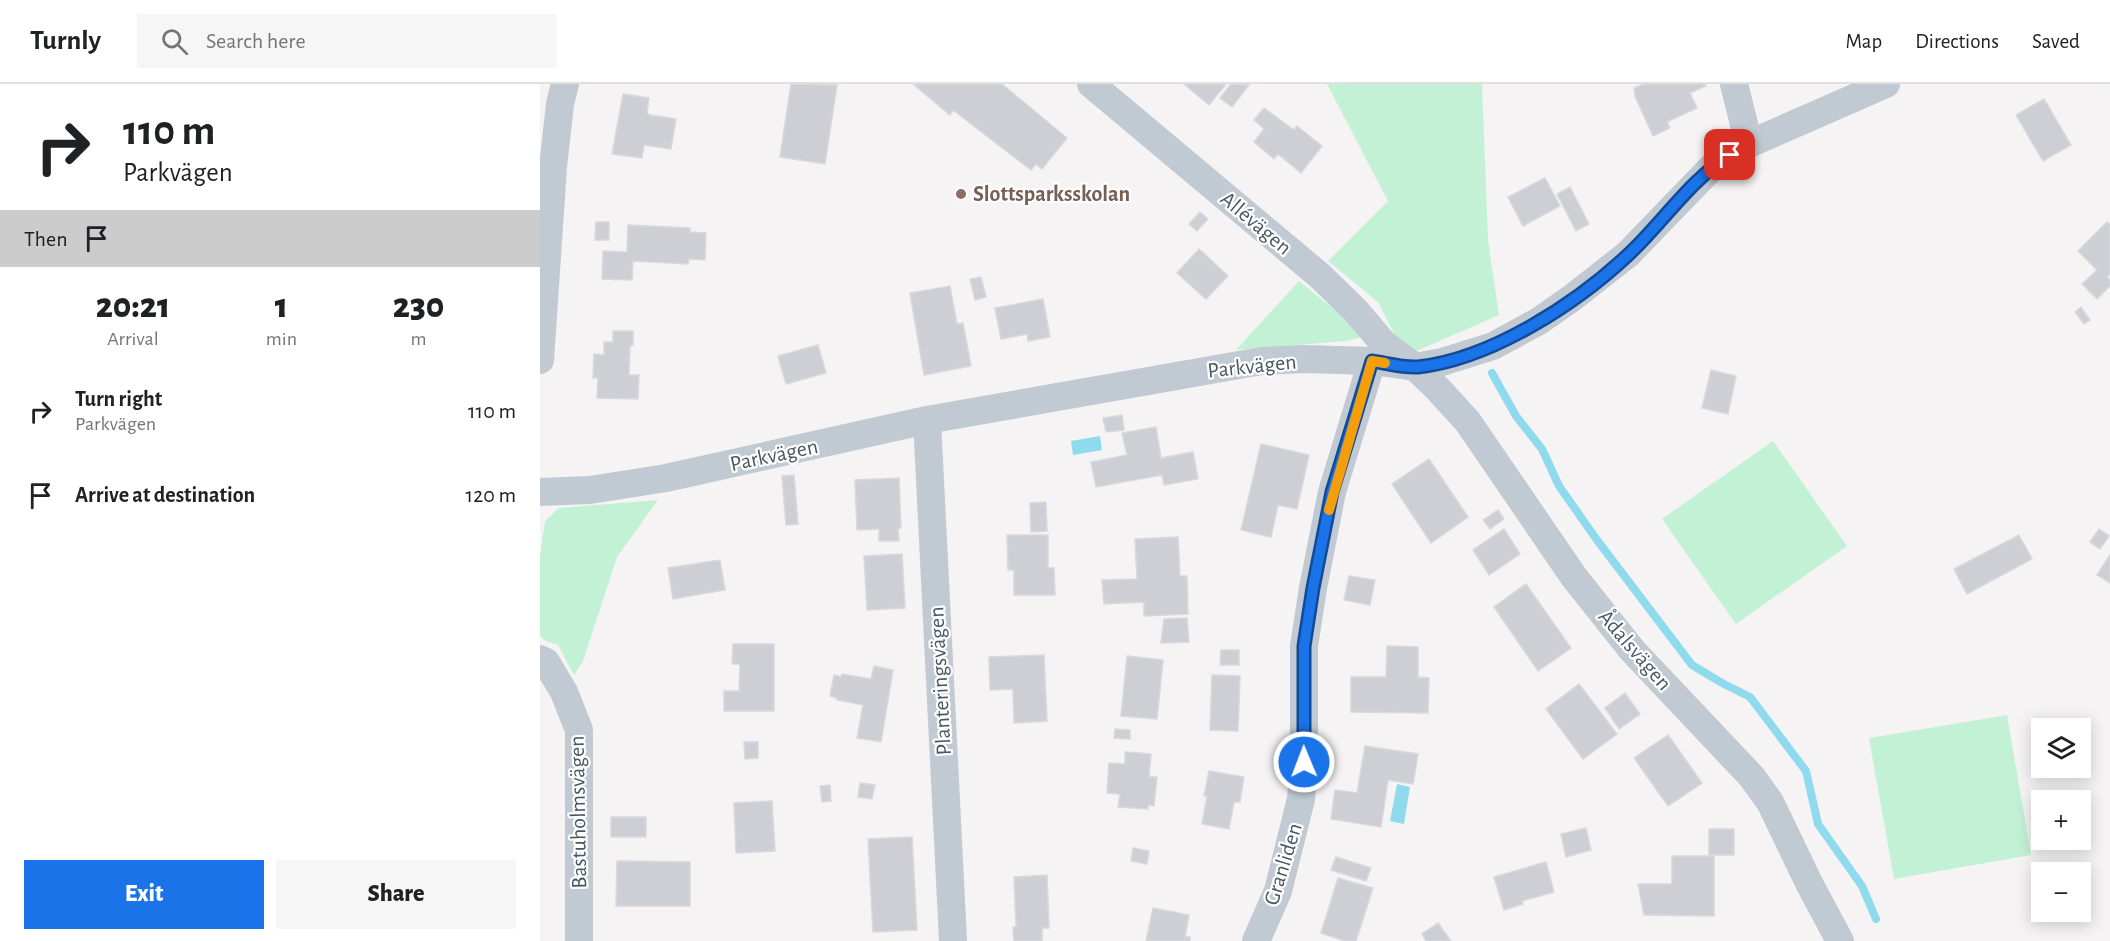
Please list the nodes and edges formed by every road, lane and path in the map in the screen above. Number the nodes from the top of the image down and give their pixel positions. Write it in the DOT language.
graph roads {
  1 [pos="565,84"];
  2 [pos="1091,84"];
  3 [pos="1734,84"];
  4 [pos="1886,84"];
  5 [pos="1749,144"];
  6 [pos="540,360"];
  7 [pos="1372,361"];
  8 [pos="1415,367"];
  9 [pos="927,420"];
  10 [pos="540,492"];
  11 [pos="540,659"];
  12 [pos="579,941"];
  13 [pos="953,941"];
  14 [pos="1256,941"];
  15 [pos="1840,941"];
  1 -- 6 [label="street"];
  2 -- 8 [label="street, Allévägen"];
  3 -- 5 [label="street"];
  4 -- 5 [label="street, Parkvägen"];
  5 -- 8 [label="street, Parkvägen"];
  7 -- 8 [label="street, Parkvägen"];
  7 -- 9 [label="street, Parkvägen"];
  7 -- 14 [label="street, Granliden"];
  8 -- 15 [label="street, Ådalsvägen"];
  9 -- 10 [label="street, Parkvägen"];
  9 -- 13 [label="street, Planteringsvägen"];
  11 -- 12 [label="street, Bastuholmsvägen"];
}
